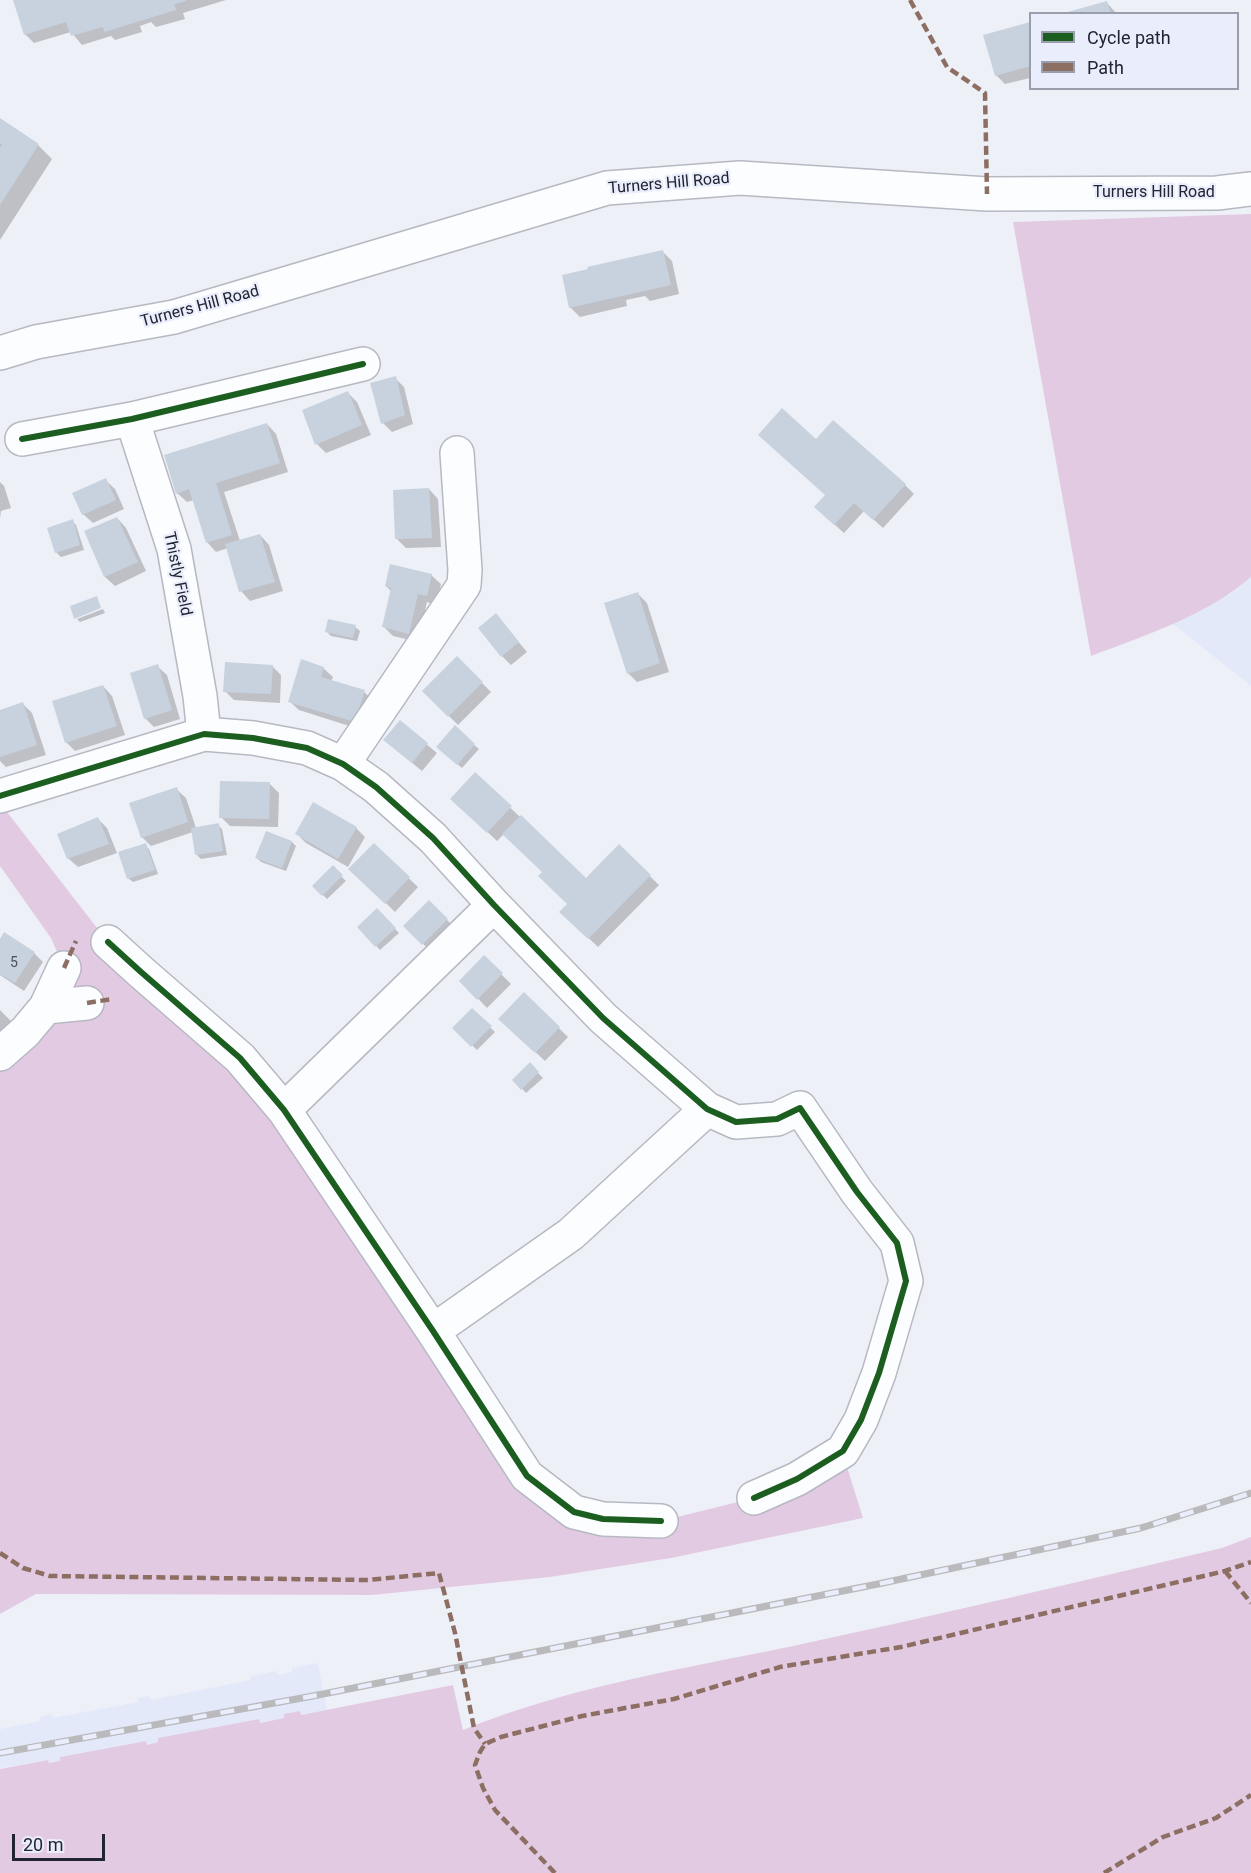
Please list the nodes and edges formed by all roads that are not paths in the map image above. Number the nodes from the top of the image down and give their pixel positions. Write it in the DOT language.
graph roads {
  1 [pos="1251,189"];
  2 [pos="0,353"];
  3 [pos="363,364"];
  4 [pos="132,419"];
  5 [pos="22,439"];
  6 [pos="457,453"];
  7 [pos="204,734"];
  8 [pos="343,764"];
  9 [pos="0,796"];
  10 [pos="494,905"];
  11 [pos="108,942"];
  12 [pos="64,968"];
  13 [pos="87,1003"];
  14 [pos="45,1007"];
  15 [pos="0,1054"];
  16 [pos="707,1109"];
  17 [pos="284,1110"];
  18 [pos="433,1331"];
  19 [pos="754,1498"];
  20 [pos="661,1521"];
  1 -- 2 [label="street, Turners Hill Road"];
  3 -- 4 [label="street"];
  4 -- 5 [label="street"];
  4 -- 7 [label="street, Thistly Field"];
  6 -- 8 [label="street"];
  7 -- 8 [label="street"];
  7 -- 9 [label="street"];
  8 -- 10 [label="street"];
  10 -- 16 [label="street"];
  10 -- 17 [label="street"];
  11 -- 17 [label="street"];
  12 -- 14 [label="street"];
  13 -- 14 [label="street"];
  14 -- 15 [label="street"];
  16 -- 18 [label="street"];
  16 -- 19 [label="street"];
  17 -- 18 [label="street"];
  18 -- 20 [label="street"];
}
